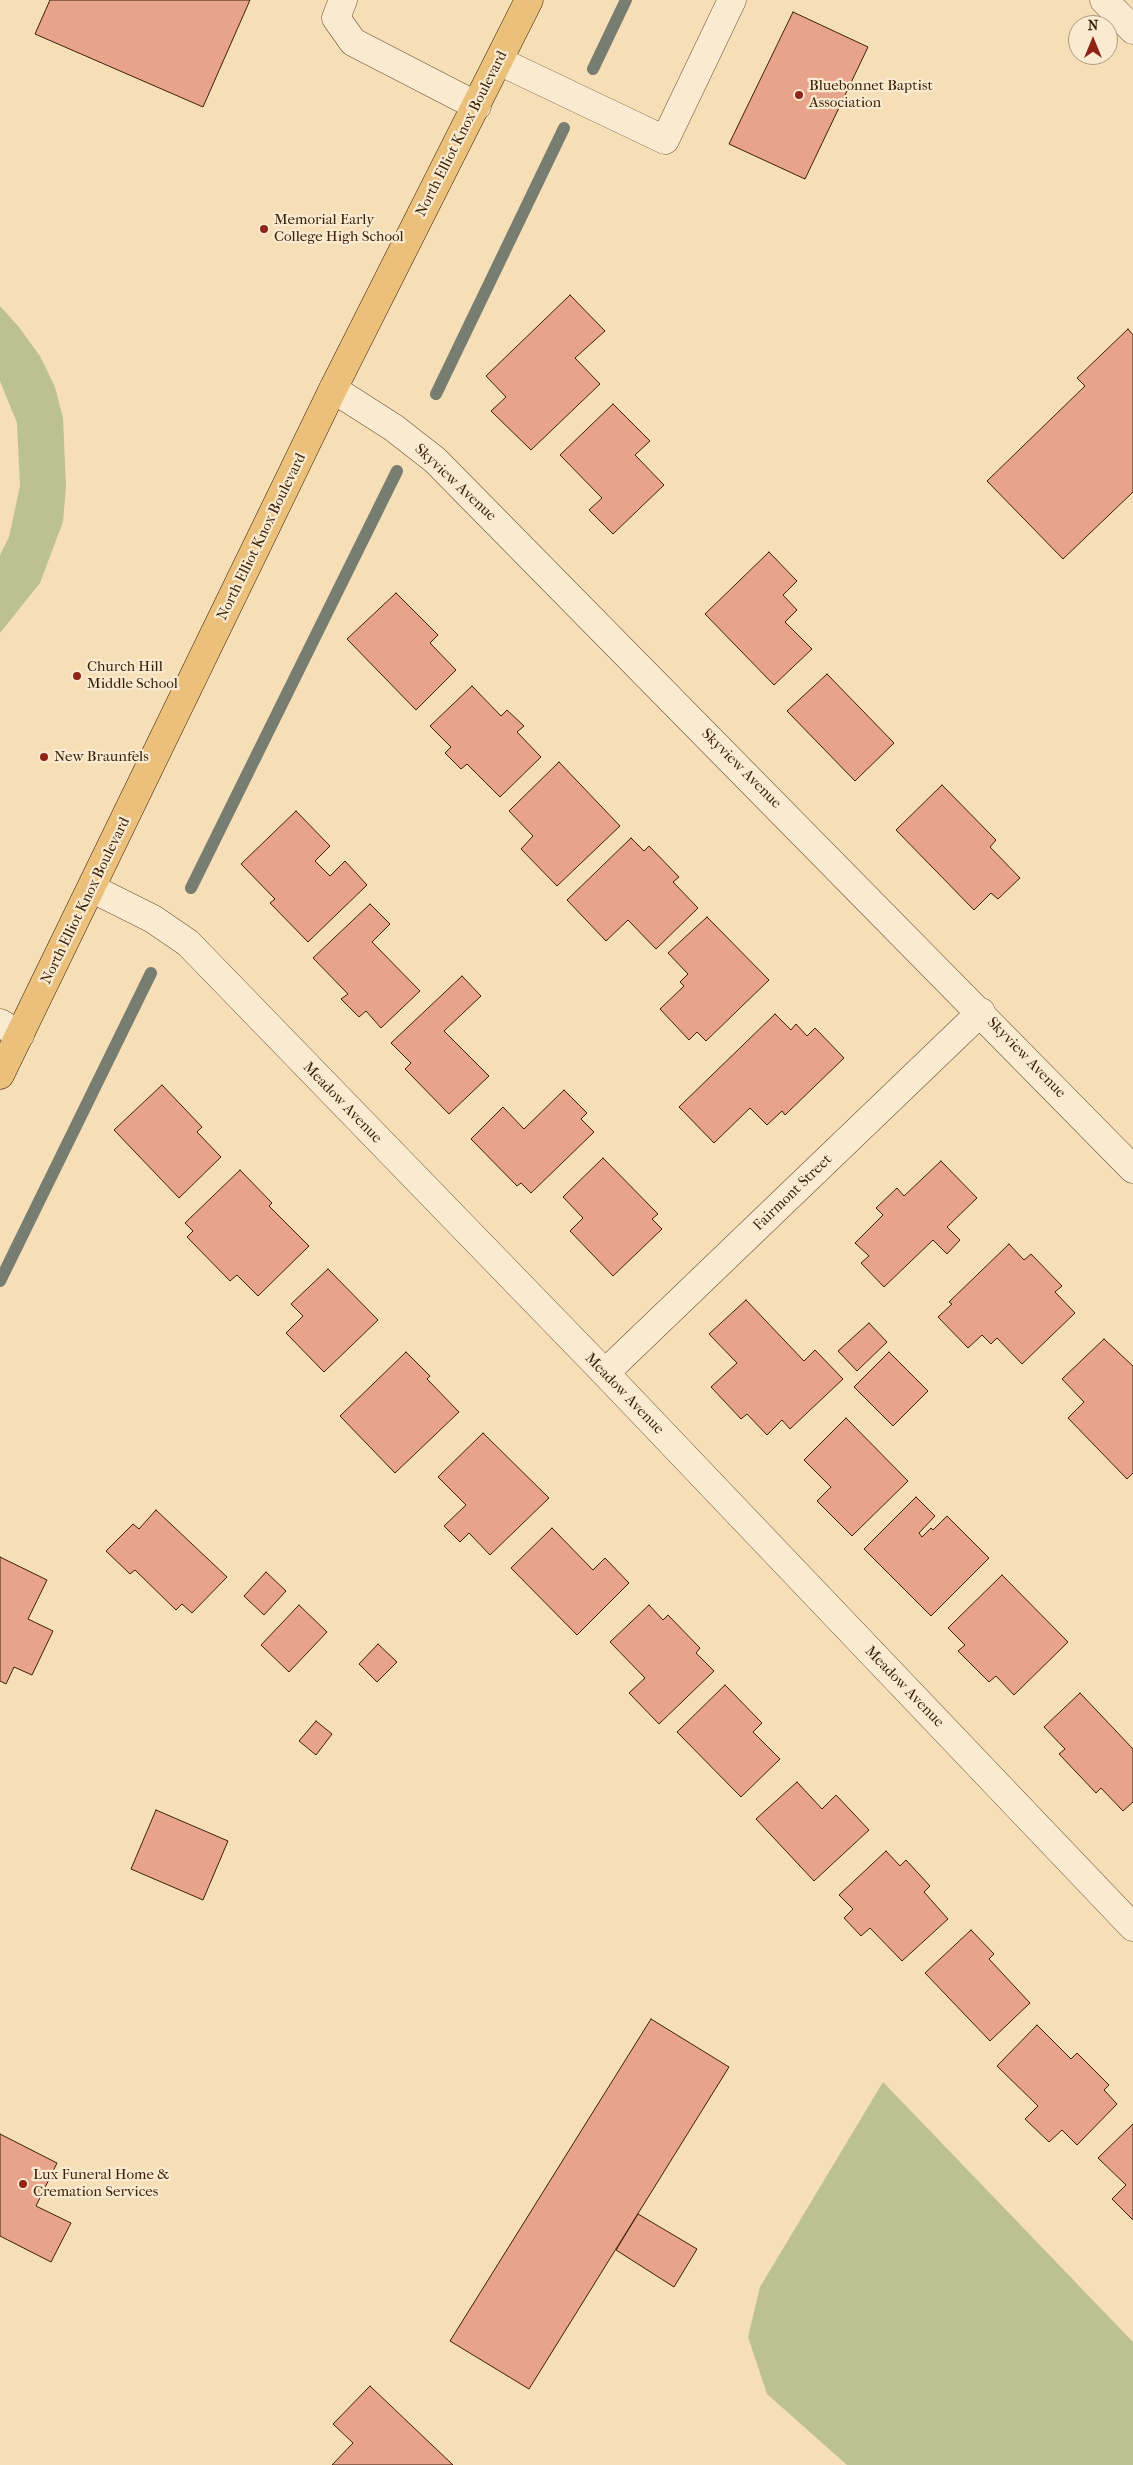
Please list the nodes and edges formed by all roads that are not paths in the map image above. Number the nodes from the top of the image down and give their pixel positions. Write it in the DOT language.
graph roads {
  1 [pos="343,0"];
  2 [pos="529,0"];
  3 [pos="732,0"];
  4 [pos="1104,0"];
  5 [pos="1133,30"];
  6 [pos="499,61"];
  7 [pos="477,106"];
  8 [pos="333,389"];
  9 [pos="92,889"];
  10 [pos="981,1012"];
  11 [pos="10,1029"];
  12 [pos="0,1075"];
  13 [pos="1133,1169"];
  14 [pos="605,1374"];
  15 [pos="1133,1927"];
  1 -- 7 [label="street"];
  2 -- 6 [label="main road, North Elliot Knox Boulevard"];
  3 -- 6 [label="street"];
  4 -- 5 [label="street"];
  6 -- 7 [label="main road, North Elliot Knox Boulevard"];
  7 -- 8 [label="main road, North Elliot Knox Boulevard"];
  8 -- 9 [label="main road, North Elliot Knox Boulevard"];
  8 -- 10 [label="street, Skyview Avenue"];
  9 -- 11 [label="main road, North Elliot Knox Boulevard"];
  9 -- 14 [label="street, Meadow Avenue"];
  10 -- 13 [label="street, Skyview Avenue"];
  10 -- 14 [label="street, Fairmont Street"];
  11 -- 12 [label="main road, North Elliot Knox Boulevard"];
  14 -- 15 [label="street, Meadow Avenue"];
}
